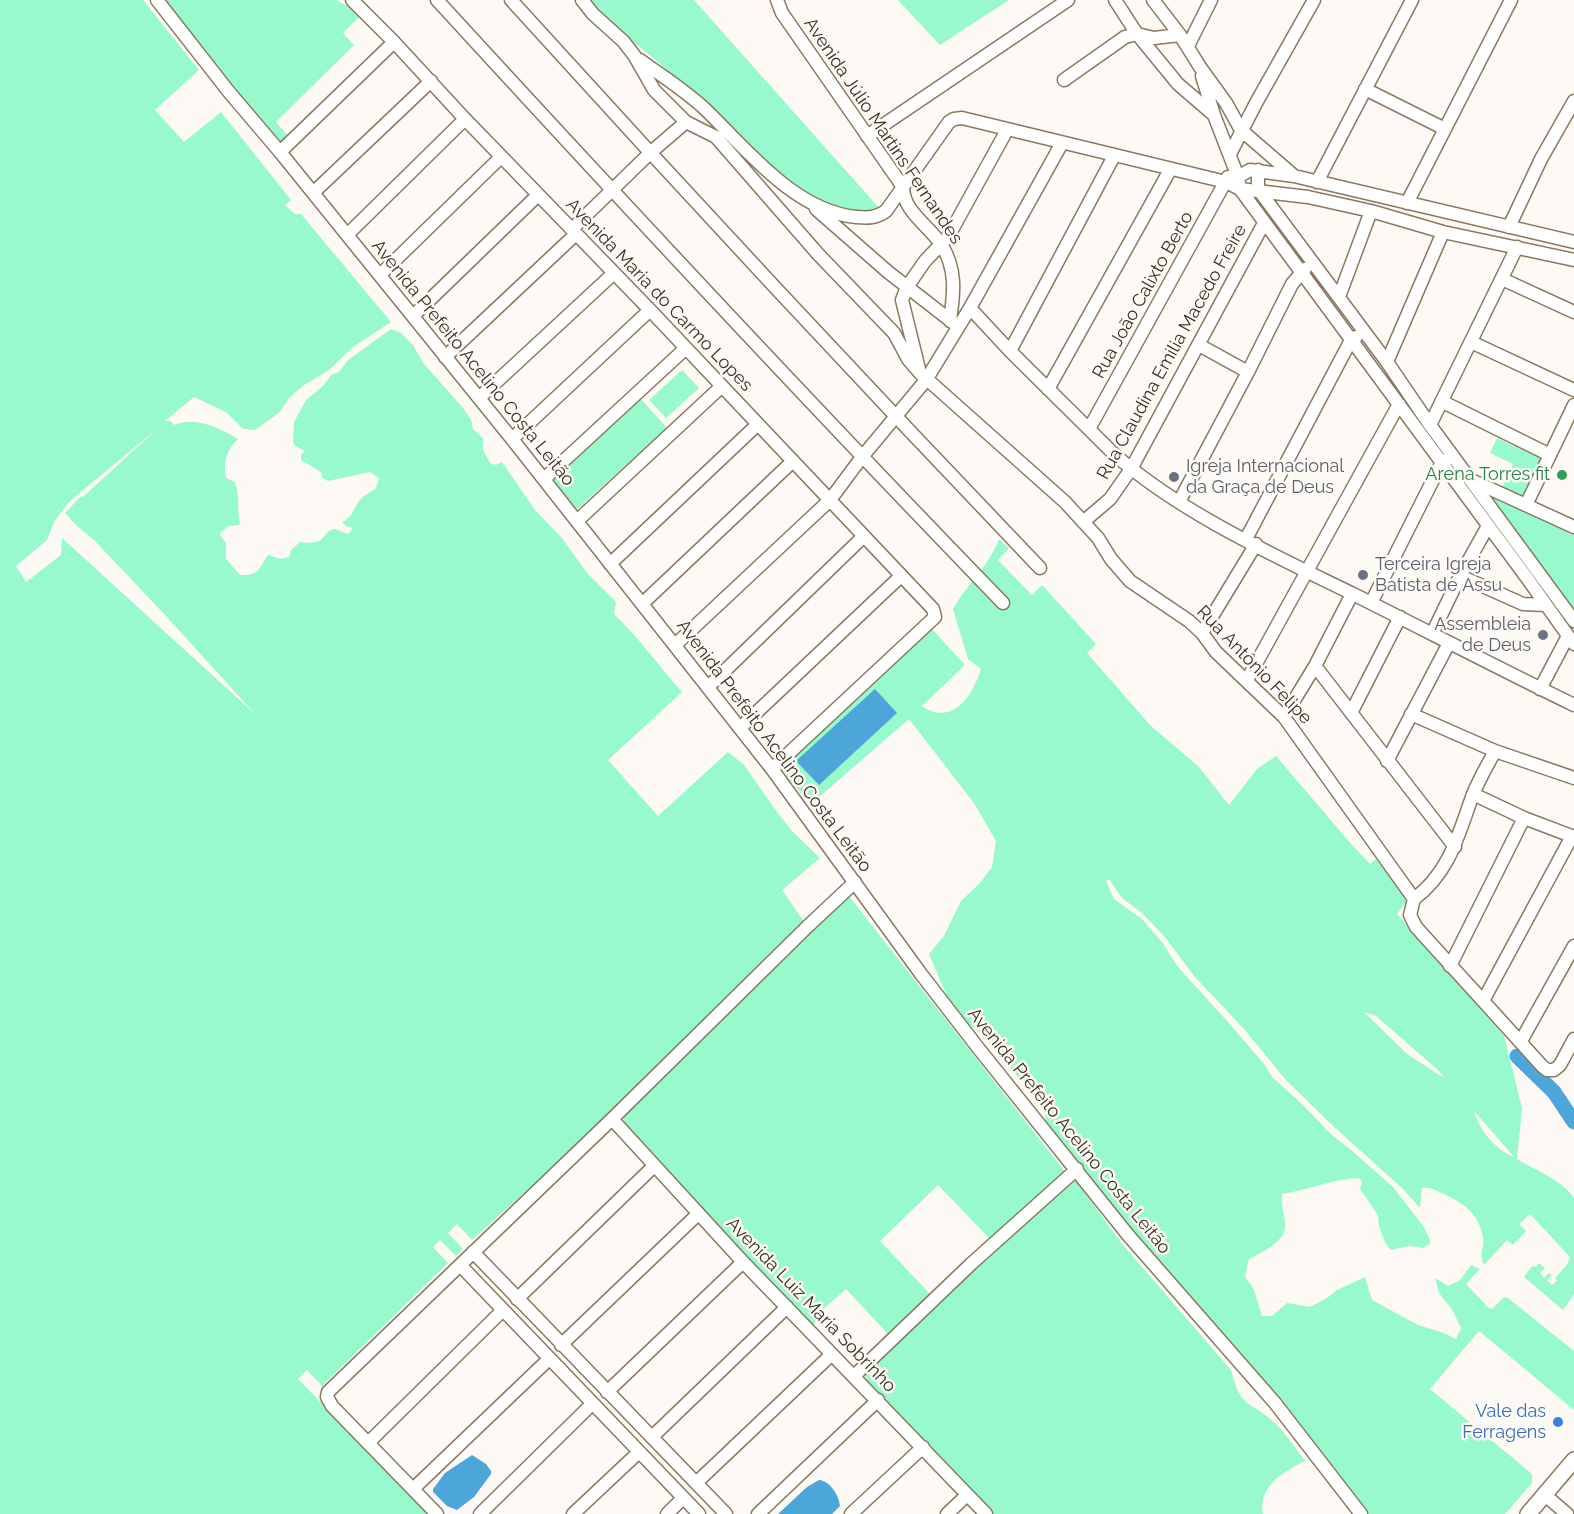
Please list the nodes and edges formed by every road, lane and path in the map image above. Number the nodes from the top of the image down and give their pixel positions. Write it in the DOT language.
graph roads {
  1 [pos="157,0"];
  2 [pos="352,0"];
  3 [pos="437,0"];
  4 [pos="512,0"];
  5 [pos="582,0"];
  6 [pos="777,0"];
  7 [pos="1068,0"];
  8 [pos="1115,0"];
  9 [pos="1153,0"];
  10 [pos="1211,0"];
  11 [pos="1314,0"];
  12 [pos="1412,0"];
  13 [pos="1511,0"];
  14 [pos="1137,34"];
  15 [pos="1180,35"];
  16 [pos="394,42"];
  17 [pos="1188,46"];
  18 [pos="634,55"];
  19 [pos="1200,67"];
  20 [pos="1064,80"];
  21 [pos="430,81"];
  22 [pos="1365,89"];
  23 [pos="1574,101"];
  24 [pos="1214,115"];
  25 [pos="465,119"];
  26 [pos="686,122"];
  27 [pos="1445,129"];
  28 [pos="1007,130"];
  29 [pos="1241,130"];
  30 [pos="867,136"];
  31 [pos="1062,143"];
  32 [pos="280,152"];
  33 [pos="650,153"];
  34 [pos="1230,154"];
  35 [pos="1114,156"];
  36 [pos="501,157"];
  37 [pos="1170,170"];
  38 [pos="1258,170"];
  39 [pos="1294,176"];
  40 [pos="1233,181"];
  41 [pos="1317,182"];
  42 [pos="903,187"];
  43 [pos="1258,189"];
  44 [pos="611,190"];
  45 [pos="313,193"];
  46 [pos="538,195"];
  47 [pos="804,199"];
  48 [pos="1407,203"];
  49 [pos="1371,211"];
  50 [pos="1264,223"];
  51 [pos="1509,226"];
  52 [pos="574,232"];
  53 [pos="1443,232"];
  54 [pos="1539,234"];
  55 [pos="347,235"];
  56 [pos="1574,242"];
  57 [pos="941,245"];
  58 [pos="1517,247"];
  59 [pos="1532,250"];
  60 [pos="1574,260"];
  61 [pos="1312,262"];
  62 [pos="614,273"];
  63 [pos="1301,273"];
  64 [pos="380,275"];
  65 [pos="1502,279"];
  66 [pos="907,287"];
  67 [pos="1339,297"];
  68 [pos="970,308"];
  69 [pos="650,310"];
  70 [pos="1574,312"];
  71 [pos="413,316"];
  72 [pos="954,324"];
  73 [pos="1364,332"];
  74 [pos="1351,340"];
  75 [pos="1471,342"];
  76 [pos="1199,345"];
  77 [pos="686,348"];
  78 [pos="1010,351"];
  79 [pos="446,357"];
  80 [pos="1387,362"];
  81 [pos="1248,372"];
  82 [pos="923,376"];
  83 [pos="722,386"];
  84 [pos="1048,389"];
  85 [pos="1574,390"];
  86 [pos="479,398"];
  87 [pos="1443,402"];
  88 [pos="1399,404"];
  89 [pos="1574,405"];
  90 [pos="895,416"];
  91 [pos="758,424"];
  92 [pos="1430,425"];
  93 [pos="1089,429"];
  94 [pos="512,438"];
  95 [pos="1550,455"];
  96 [pos="862,457"];
  97 [pos="1447,458"];
  98 [pos="793,461"];
  99 [pos="1131,469"];
  100 [pos="1468,478"];
  101 [pos="544,479"];
  102 [pos="830,500"];
  103 [pos="1179,502"];
  104 [pos="1526,506"];
  105 [pos="577,521"];
  106 [pos="1083,522"];
  107 [pos="1488,526"];
  108 [pos="1574,526"];
  109 [pos="864,537"];
  110 [pos="1251,542"];
  111 [pos="610,564"];
  112 [pos="1041,568"];
  113 [pos="1305,572"];
  114 [pos="1531,573"];
  115 [pos="902,576"];
  116 [pos="1460,576"];
  117 [pos="1352,594"];
  118 [pos="1003,603"];
  119 [pos="1371,603"];
  120 [pos="642,604"];
  121 [pos="1546,605"];
  122 [pos="1400,617"];
  123 [pos="1574,621"];
  124 [pos="1202,633"];
  125 [pos="1432,634"];
  126 [pos="1571,640"];
  127 [pos="1449,643"];
  128 [pos="675,645"];
  129 [pos="1314,666"];
  130 [pos="1247,680"];
  131 [pos="708,687"];
  132 [pos="1540,689"];
  133 [pos="1574,705"];
  134 [pos="1351,713"];
  135 [pos="1411,714"];
  136 [pos="1284,717"];
  137 [pos="740,728"];
  138 [pos="1495,751"];
  139 [pos="1387,761"];
  140 [pos="772,769"];
  141 [pos="1574,778"];
  142 [pos="1473,794"];
  143 [pos="1524,818"];
  144 [pos="1573,836"];
  145 [pos="1455,847"];
  146 [pos="855,882"];
  147 [pos="1414,899"];
  148 [pos="1574,946"];
  149 [pos="1450,966"];
  150 [pos="1483,1001"];
  151 [pos="1574,1040"];
  152 [pos="1521,1041"];
  153 [pos="612,1119"];
  154 [pos="654,1166"];
  155 [pos="1077,1169"];
  156 [pos="698,1214"];
  157 [pos="473,1252"];
  158 [pos="742,1262"];
  159 [pos="460,1265"];
  160 [pos="517,1299"];
  161 [pos="787,1308"];
  162 [pos="502,1311"];
  163 [pos="561,1345"];
  164 [pos="832,1354"];
  165 [pos="549,1359"];
  166 [pos="584,1369"];
  167 [pos="854,1376"];
  168 [pos="568,1378"];
  169 [pos="607,1392"];
  170 [pos="878,1400"];
  171 [pos="592,1404"];
  172 [pos="652,1437"];
  173 [pos="368,1443"];
  174 [pos="923,1447"];
  175 [pos="639,1452"];
  176 [pos="1574,1460"];
  177 [pos="679,1466"];
  178 [pos="663,1477"];
  179 [pos="696,1483"];
  180 [pos="413,1489"];
  181 [pos="968,1495"];
  182 [pos="1545,1496"];
  183 [pos="683,1498"];
  184 [pos="1356,1512"];
  185 [pos="437,1514"];
  186 [pos="480,1514"];
  187 [pos="573,1514"];
  188 [pos="667,1514"];
  189 [pos="699,1514"];
  190 [pos="726,1514"];
  191 [pos="758,1514"];
  192 [pos="851,1514"];
  193 [pos="947,1514"];
  194 [pos="986,1514"];
  195 [pos="1528,1514"];
  196 [pos="1567,1514"];
  1 -- 32 [label="street, Avenida Prefeito Acelino Costa Leitão"];
  2 -- 16 [label="street, Avenida Maria do Carmo Lopes"];
  3 -- 44 [label="street"];
  4 -- 33 [label="street"];
  5 -- 18 [label="street"];
  6 -- 30 [label="street, Avenida Júlio Martins Fernandes"];
  7 -- 30 [label="street"];
  8 -- 14 [label="street"];
  9 -- 15 [label="street"];
  10 -- 17 [label="street"];
  11 -- 29 [label="street"];
  12 -- 22 [label="street"];
  13 -- 27 [label="street"];
  14 -- 15 [label="street"];
  14 -- 20 [label="street"];
  14 -- 24 [label="street"];
  15 -- 17 [label="street"];
  16 -- 21 [label="street, Avenida Maria do Carmo Lopes"];
  16 -- 32 [label="street"];
  17 -- 19 [label="street"];
  18 -- 26 [label="street, Rua Antônio Felipe"];
  18 -- 47 [label="street"];
  19 -- 24 [label="street"];
  19 -- 29 [label="street"];
  21 -- 25 [label="street, Avenida Maria do Carmo Lopes"];
  21 -- 45 [label="street"];
  22 -- 27 [label="street"];
  22 -- 41 [label="street"];
  23 -- 51 [label="street"];
  24 -- 34 [label="street"];
  25 -- 36 [label="street, Avenida Maria do Carmo Lopes"];
  25 -- 55 [label="street"];
  26 -- 33 [label="street"];
  26 -- 82 [label="street, Rua Antônio Felipe"];
  27 -- 48 [label="street"];
  28 -- 31 [label="street"];
  28 -- 42 [label="street"];
  28 -- 57 [label="street"];
  29 -- 34 [label="street"];
  29 -- 39 [label="street"];
  30 -- 42 [label="street, Avenida Júlio Martins Fernandes"];
  31 -- 35 [label="street"];
  31 -- 68 [label="street"];
  32 -- 45 [label="street, Avenida Prefeito Acelino Costa Leitão"];
  33 -- 44 [label="street"];
  33 -- 90 [label="street"];
  34 -- 40 [label="street"];
  35 -- 37 [label="street"];
  35 -- 78 [label="street"];
  36 -- 46 [label="street, Avenida Maria do Carmo Lopes"];
  36 -- 64 [label="street"];
  37 -- 40 [label="street"];
  37 -- 84 [label="street"];
  38 -- 39 [label="street"];
  38 -- 40 [label="street"];
  38 -- 43 [label="street"];
  39 -- 41 [label="street"];
  40 -- 43 [label="street"];
  40 -- 50 [label="street"];
  40 -- 93 [label="street, Rua João Calixto Berto"];
  41 -- 48 [label="street"];
  42 -- 47 [label="street"];
  42 -- 57 [label="street, Avenida Júlio Martins Fernandes"];
  43 -- 49 [label="street"];
  43 -- 61 [label="street"];
  44 -- 52 [label="street"];
  44 -- 96 [label="street"];
  45 -- 55 [label="street, Avenida Prefeito Acelino Costa Leitão"];
  46 -- 52 [label="street, Avenida Maria do Carmo Lopes"];
  46 -- 71 [label="street"];
  47 -- 66 [label="street"];
  48 -- 51 [label="street"];
  49 -- 53 [label="street"];
  49 -- 67 [label="street"];
  50 -- 63 [label="street"];
  50 -- 76 [label="street, Rua Claudina Emilia Macedo Freire"];
  51 -- 54 [label="street"];
  52 -- 62 [label="street, Avenida Maria do Carmo Lopes"];
  52 -- 79 [label="street"];
  53 -- 58 [label="street"];
  53 -- 80 [label="street"];
  54 -- 56 [label="street"];
  54 -- 59 [label="street"];
  55 -- 64 [label="street, Avenida Prefeito Acelino Costa Leitão"];
  57 -- 66 [label="street"];
  57 -- 72 [label="street, Avenida Júlio Martins Fernandes"];
  58 -- 59 [label="street"];
  58 -- 65 [label="street"];
  59 -- 60 [label="street"];
  61 -- 63 [label="street"];
  61 -- 67 [label="street"];
  62 -- 69 [label="street, Avenida Maria do Carmo Lopes"];
  62 -- 86 [label="street"];
  63 -- 74 [label="street"];
  63 -- 81 [label="street"];
  64 -- 71 [label="street, Avenida Prefeito Acelino Costa Leitão"];
  65 -- 70 [label="street"];
  65 -- 75 [label="street"];
  66 -- 72 [label="street"];
  66 -- 82 [label="street"];
  67 -- 73 [label="street"];
  68 -- 72 [label="street"];
  68 -- 78 [label="street"];
  69 -- 77 [label="street, Avenida Maria do Carmo Lopes"];
  69 -- 94 [label="street"];
  71 -- 79 [label="street, Avenida Prefeito Acelino Costa Leitão"];
  72 -- 82 [label="street"];
  73 -- 74 [label="street"];
  73 -- 80 [label="street"];
  74 -- 88 [label="street"];
  74 -- 110 [label="street"];
  75 -- 85 [label="street"];
  75 -- 87 [label="street"];
  76 -- 81 [label="street"];
  76 -- 99 [label="street, Rua Claudina Emilia Macedo Freire"];
  77 -- 83 [label="street, Avenida Maria do Carmo Lopes"];
  77 -- 101 [label="street"];
  78 -- 84 [label="street"];
  79 -- 86 [label="street, Avenida Prefeito Acelino Costa Leitão"];
  80 -- 92 [label="street"];
  81 -- 103 [label="street"];
  82 -- 90 [label="street"];
  82 -- 106 [label="street, Rua Antônio Felipe"];
  83 -- 91 [label="street, Avenida Maria do Carmo Lopes"];
  83 -- 105 [label="street"];
  84 -- 93 [label="street"];
  86 -- 94 [label="street, Avenida Prefeito Acelino Costa Leitão"];
  87 -- 92 [label="street"];
  87 -- 95 [label="street"];
  88 -- 97 [label="street"];
  88 -- 113 [label="street"];
  89 -- 95 [label="street"];
  90 -- 96 [label="street"];
  90 -- 112 [label="street"];
  91 -- 98 [label="street, Avenida Maria do Carmo Lopes"];
  91 -- 111 [label="street"];
  92 -- 97 [label="street"];
  93 -- 99 [label="street"];
  94 -- 101 [label="street, Avenida Prefeito Acelino Costa Leitão"];
  95 -- 104 [label="street"];
  96 -- 102 [label="street"];
  96 -- 118 [label="street"];
  97 -- 100 [label="street"];
  97 -- 107 [label="street"];
  97 -- 119 [label="street"];
  98 -- 102 [label="street, Avenida Maria do Carmo Lopes"];
  98 -- 120 [label="street"];
  99 -- 103 [label="street"];
  99 -- 106 [label="street, Rua Claudina Emilia Macedo Freire"];
  100 -- 104 [label="street"];
  100 -- 114 [label="street"];
  101 -- 105 [label="street, Avenida Prefeito Acelino Costa Leitão"];
  102 -- 109 [label="street, Avenida Maria do Carmo Lopes"];
  102 -- 128 [label="street"];
  103 -- 110 [label="street"];
  104 -- 108 [label="street"];
  105 -- 111 [label="street, Avenida Prefeito Acelino Costa Leitão"];
  106 -- 124 [label="street, Rua Antônio Felipe"];
  107 -- 114 [label="street"];
  107 -- 116 [label="street"];
  109 -- 115 [label="street, Avenida Maria do Carmo Lopes"];
  109 -- 131 [label="street"];
  110 -- 113 [label="street"];
  110 -- 124 [label="street"];
  111 -- 120 [label="street, Avenida Prefeito Acelino Costa Leitão"];
  113 -- 117 [label="street"];
  113 -- 130 [label="street"];
  114 -- 121 [label="street"];
  114 -- 123 [label="street"];
  115 -- 137 [label="street"];
  115 -- 140 [label="street, Avenida Maria do Carmo Lopes"];
  116 -- 121 [label="street"];
  116 -- 125 [label="street"];
  117 -- 119 [label="street"];
  117 -- 129 [label="street"];
  119 -- 122 [label="street"];
  120 -- 128 [label="street, Avenida Prefeito Acelino Costa Leitão"];
  121 -- 126 [label="street"];
  122 -- 125 [label="street"];
  122 -- 134 [label="street"];
  124 -- 130 [label="street, Rua Antônio Felipe"];
  125 -- 127 [label="street"];
  126 -- 132 [label="street"];
  127 -- 132 [label="street"];
  127 -- 135 [label="street"];
  128 -- 131 [label="street, Avenida Prefeito Acelino Costa Leitão"];
  129 -- 134 [label="street"];
  129 -- 136 [label="street"];
  130 -- 136 [label="street, Rua Antônio Felipe"];
  131 -- 137 [label="street, Avenida Prefeito Acelino Costa Leitão"];
  132 -- 133 [label="street"];
  134 -- 139 [label="street"];
  135 -- 138 [label="street"];
  135 -- 139 [label="street"];
  136 -- 147 [label="street, Rua Antônio Felipe"];
  137 -- 140 [label="street, Avenida Prefeito Acelino Costa Leitão"];
  138 -- 141 [label="street"];
  138 -- 142 [label="street"];
  139 -- 145 [label="street"];
  140 -- 146 [label="street, Avenida Prefeito Acelino Costa Leitão"];
  142 -- 143 [label="street"];
  142 -- 145 [label="street"];
  143 -- 144 [label="street"];
  143 -- 149 [label="street"];
  144 -- 150 [label="street"];
  145 -- 147 [label="street"];
  146 -- 153 [label="street"];
  146 -- 155 [label="street, Avenida Prefeito Acelino Costa Leitão"];
  147 -- 149 [label="street, Rua Antônio Felipe"];
  148 -- 152 [label="street"];
  149 -- 150 [label="street, Rua Antônio Felipe"];
  150 -- 152 [label="street, Rua Antônio Felipe"];
  151 -- 152 [label="street, Rua Antônio Felipe"];
  153 -- 154 [label="street, Avenida Luiz Maria Sobrinho"];
  153 -- 157 [label="street"];
  154 -- 156 [label="street, Avenida Luiz Maria Sobrinho"];
  154 -- 160 [label="street"];
  155 -- 167 [label="street"];
  155 -- 184 [label="street, Avenida Prefeito Acelino Costa Leitão"];
  156 -- 158 [label="street, Avenida Luiz Maria Sobrinho"];
  156 -- 163 [label="street"];
  157 -- 159 [label="street"];
  157 -- 160 [label="street"];
  158 -- 161 [label="street, Avenida Luiz Maria Sobrinho"];
  158 -- 169 [label="street"];
  159 -- 162 [label="street"];
  159 -- 173 [label="street"];
  160 -- 163 [label="street"];
  161 -- 164 [label="street, Avenida Luiz Maria Sobrinho"];
  161 -- 172 [label="street"];
  162 -- 165 [label="street"];
  162 -- 173 [label="street"];
  163 -- 166 [label="street"];
  164 -- 167 [label="street, Avenida Luiz Maria Sobrinho"];
  164 -- 179 [label="street"];
  165 -- 168 [label="street"];
  165 -- 180 [label="street"];
  166 -- 168 [label="street"];
  166 -- 169 [label="street"];
  167 -- 170 [label="street, Avenida Luiz Maria Sobrinho"];
  168 -- 171 [label="street"];
  169 -- 172 [label="street"];
  170 -- 174 [label="street, Avenida Luiz Maria Sobrinho"];
  170 -- 191 [label="street"];
  171 -- 175 [label="street"];
  171 -- 186 [label="street"];
  172 -- 177 [label="street"];
  173 -- 180 [label="street"];
  174 -- 181 [label="street, Avenida Luiz Maria Sobrinho"];
  174 -- 192 [label="street"];
  175 -- 178 [label="street"];
  175 -- 187 [label="street"];
  176 -- 182 [label="main road"];
  177 -- 178 [label="street"];
  177 -- 179 [label="street"];
  178 -- 183 [label="street"];
  179 -- 190 [label="street"];
  180 -- 185 [label="street"];
  181 -- 193 [label="street"];
  181 -- 194 [label="street, Avenida Luiz Maria Sobrinho"];
  182 -- 195 [label="main road"];
  182 -- 196 [label="street"];
  183 -- 188 [label="street"];
  183 -- 189 [label="street"];
}
